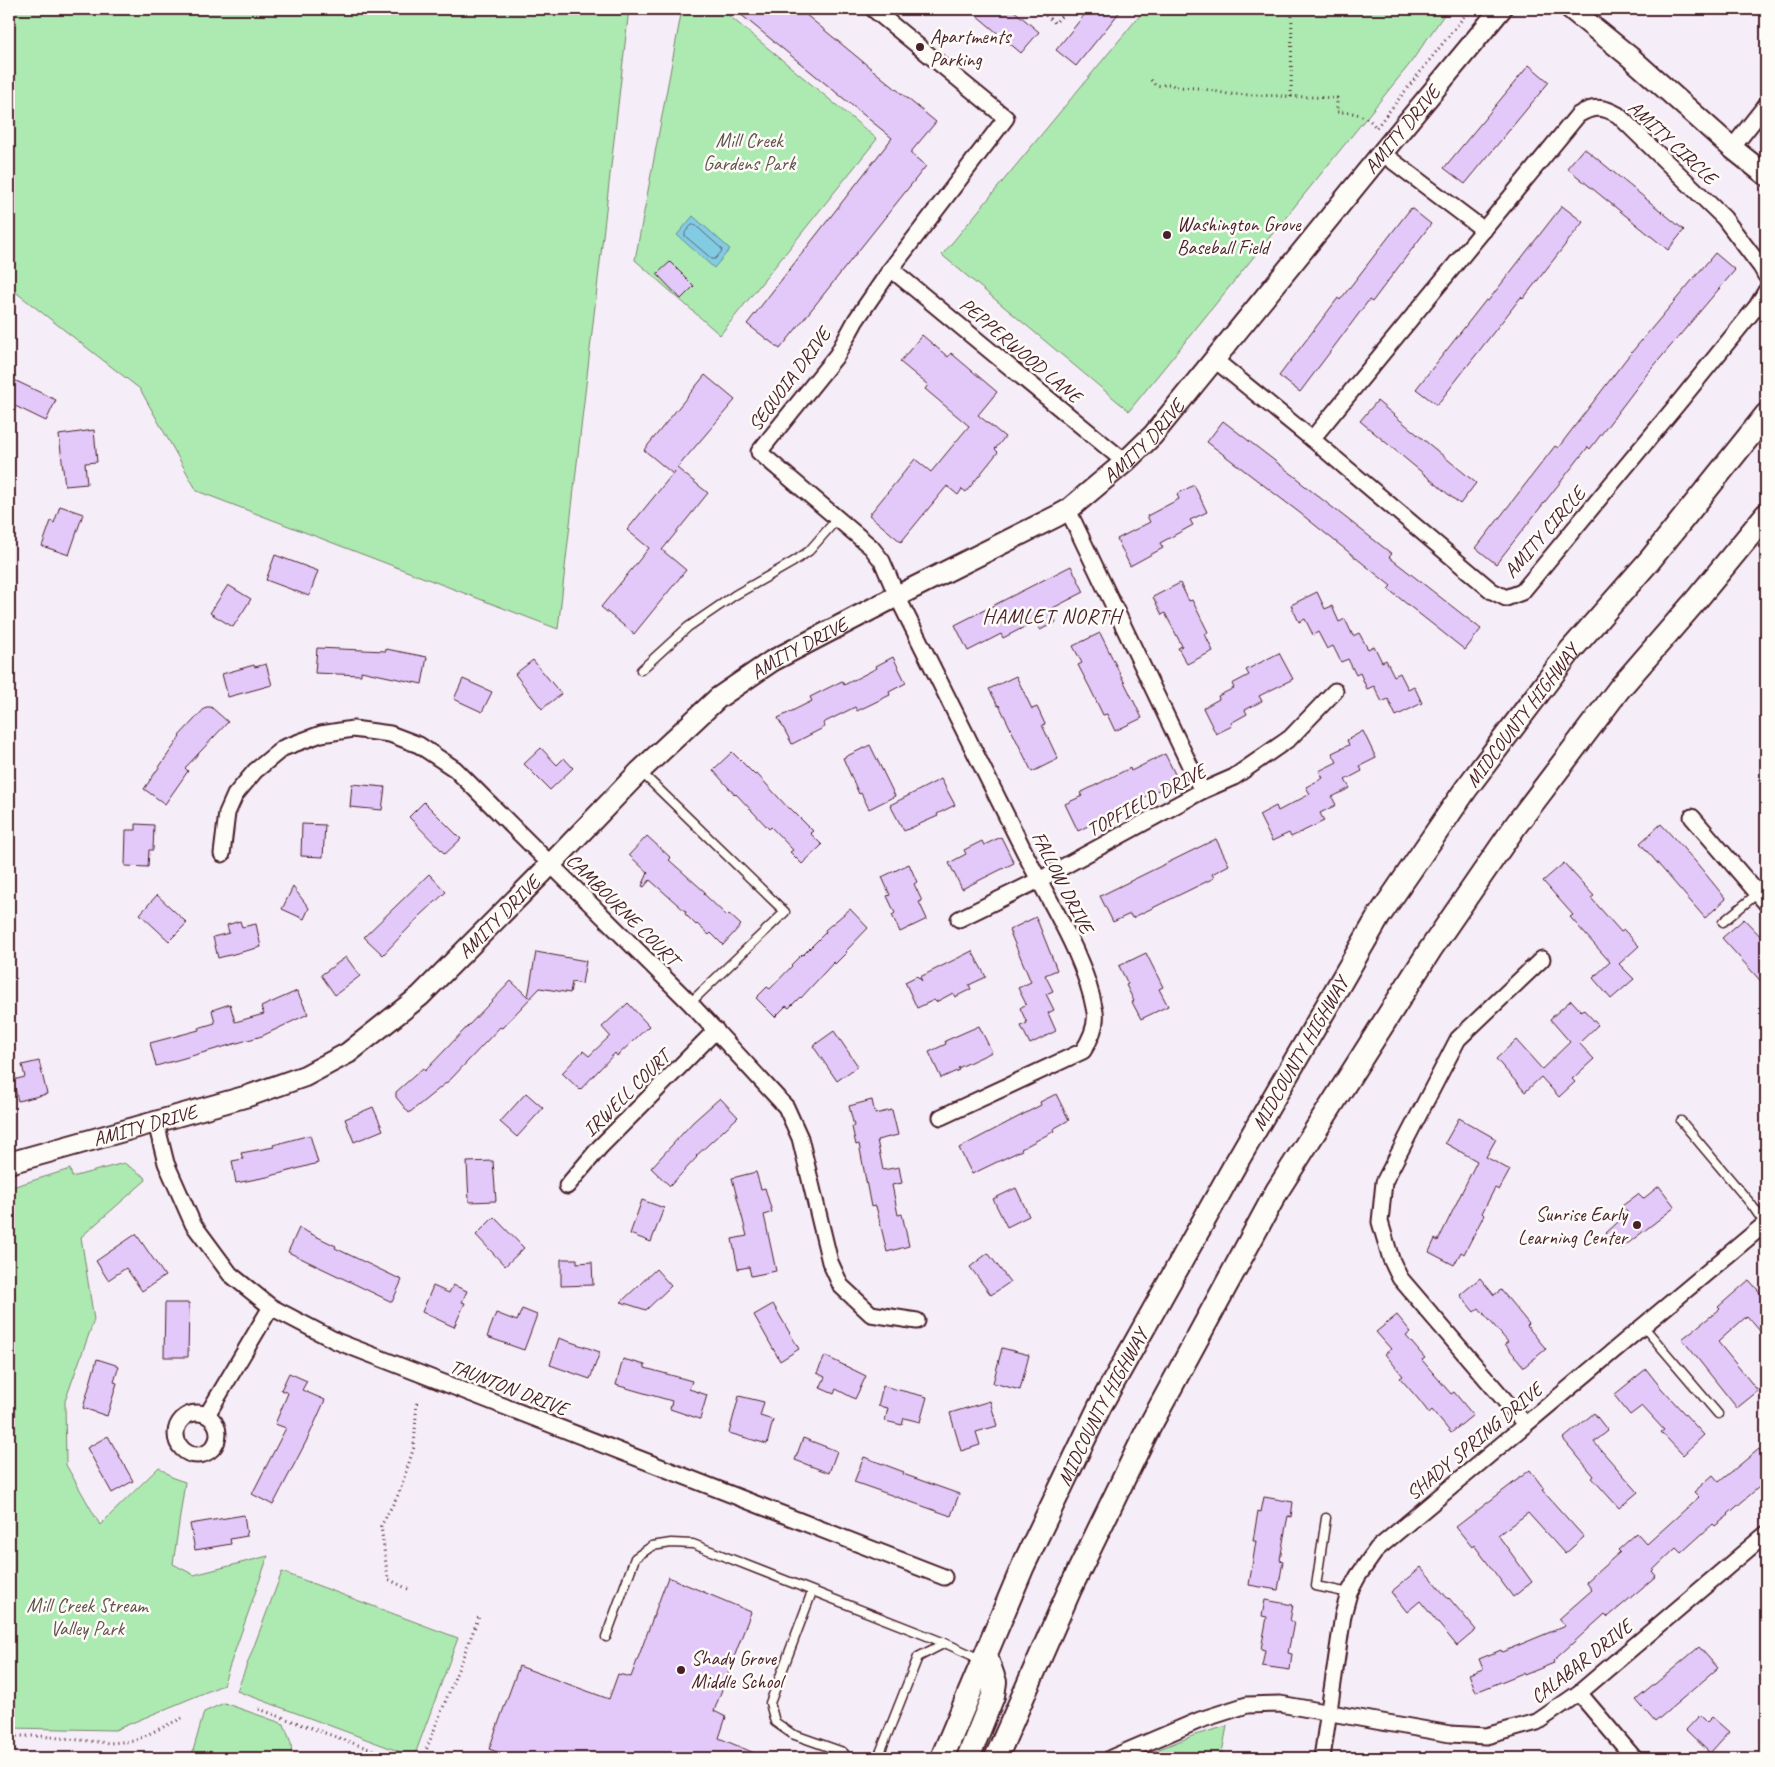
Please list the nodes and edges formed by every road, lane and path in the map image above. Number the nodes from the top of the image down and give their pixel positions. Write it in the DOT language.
graph roads {
  1 [pos="873,9"];
  2 [pos="1040,9"];
  3 [pos="1068,9"];
  4 [pos="1292,9"];
  5 [pos="1470,9"];
  6 [pos="1501,9"];
  7 [pos="1571,9"];
  8 [pos="1151,80"];
  9 [pos="1291,97"];
  10 [pos="1766,105"];
  11 [pos="1732,148"];
  12 [pos="1382,153"];
  13 [pos="1766,175"];
  14 [pos="1484,230"];
  15 [pos="891,269"];
  16 [pos="1766,276"];
  17 [pos="1766,291"];
  18 [pos="1215,360"];
  19 [pos="1766,415"];
  20 [pos="1312,439"];
  21 [pos="1125,462"];
  22 [pos="1068,510"];
  23 [pos="1766,514"];
  24 [pos="837,519"];
  25 [pos="897,596"];
  26 [pos="642,670"];
  27 [pos="1335,691"];
  28 [pos="640,771"];
  29 [pos="1202,791"];
  30 [pos="1692,817"];
  31 [pos="222,854"];
  32 [pos="550,865"];
  33 [pos="1039,880"];
  34 [pos="1762,898"];
  35 [pos="959,919"];
  36 [pos="1723,922"];
  37 [pos="1542,959"];
  38 [pos="690,1003"];
  39 [pos="716,1030"];
  40 [pos="941,1117"];
  41 [pos="1680,1121"];
  42 [pos="156,1123"];
  43 [pos="9,1163"];
  44 [pos="567,1186"];
  45 [pos="1766,1223"];
  46 [pos="270,1308"];
  47 [pos="917,1321"];
  48 [pos="1643,1326"];
  49 [pos="416,1399"];
  50 [pos="1718,1414"];
  51 [pos="208,1415"];
  52 [pos="1524,1424"];
  53 [pos="1326,1518"];
  54 [pos="1766,1534"];
  55 [pos="944,1577"];
  56 [pos="408,1589"];
  57 [pos="812,1592"];
  58 [pos="1349,1592"];
  59 [pos="480,1614"];
  60 [pos="606,1637"];
  61 [pos="945,1643"];
  62 [pos="982,1660"];
  63 [pos="1579,1692"];
  64 [pos="259,1708"];
  65 [pos="1329,1713"];
  66 [pos="182,1718"];
  67 [pos="9,1742"];
  68 [pos="394,1758"];
  69 [pos="423,1758"];
  70 [pos="848,1758"];
  71 [pos="878,1758"];
  72 [pos="942,1758"];
  73 [pos="968,1758"];
  74 [pos="996,1758"];
  75 [pos="1110,1758"];
  76 [pos="1322,1758"];
  77 [pos="1634,1758"];
  1 -- 15 [label="street, SEQUOIA DRIVE"];
  2 -- 3 [label="path"];
  4 -- 9 [label="path"];
  5 -- 9 [label="path"];
  6 -- 12 [label="street, AMITY DRIVE"];
  7 -- 11 [label="street"];
  8 -- 9 [label="path"];
  10 -- 11 [label="street"];
  11 -- 13 [label="street"];
  12 -- 14 [label="street"];
  12 -- 18 [label="street, AMITY DRIVE"];
  14 -- 16 [label="street, AMITY CIRCLE"];
  14 -- 20 [label="street, AMITY CIRCLE"];
  15 -- 21 [label="street, PEPPERWOOD LANE"];
  15 -- 24 [label="street, SEQUOIA DRIVE"];
  17 -- 20 [label="street, AMITY CIRCLE"];
  18 -- 20 [label="street, AMITY CIRCLE"];
  18 -- 21 [label="street, AMITY DRIVE"];
  19 -- 62 [label="main road, MIDCOUNTY HIGHWAY"];
  21 -- 22 [label="street, AMITY DRIVE"];
  22 -- 25 [label="street, AMITY DRIVE"];
  22 -- 29 [label="street"];
  23 -- 74 [label="main road"];
  24 -- 25 [label="street, SEQUOIA DRIVE"];
  24 -- 26 [label="lane"];
  25 -- 28 [label="street, AMITY DRIVE"];
  25 -- 33 [label="street, FALLOW DRIVE"];
  27 -- 29 [label="street, TOPFIELD DRIVE"];
  28 -- 32 [label="street, AMITY DRIVE"];
  28 -- 38 [label="lane"];
  29 -- 33 [label="street, TOPFIELD DRIVE"];
  30 -- 34 [label="street"];
  31 -- 32 [label="street, CAMBOURNE COURT"];
  32 -- 38 [label="street, CAMBOURNE COURT"];
  32 -- 42 [label="street, AMITY DRIVE"];
  33 -- 35 [label="street, TOPFIELD DRIVE"];
  33 -- 40 [label="street, FALLOW DRIVE"];
  34 -- 36 [label="lane"];
  37 -- 52 [label="street"];
  38 -- 39 [label="street, CAMBOURNE COURT"];
  39 -- 44 [label="street, IRWELL COURT"];
  39 -- 47 [label="street, CAMBOURNE COURT"];
  41 -- 45 [label="lane"];
  42 -- 43 [label="street, AMITY DRIVE"];
  42 -- 46 [label="street, TAUNTON DRIVE"];
  45 -- 48 [label="street, SHADY SPRING DRIVE"];
  46 -- 51 [label="street"];
  46 -- 55 [label="street, TAUNTON DRIVE"];
  48 -- 50 [label="lane"];
  48 -- 52 [label="street, SHADY SPRING DRIVE"];
  49 -- 56 [label="path"];
  52 -- 58 [label="street, SHADY SPRING DRIVE"];
  53 -- 58 [label="lane"];
  54 -- 63 [label="street, CALABAR DRIVE"];
  57 -- 60 [label="lane"];
  57 -- 61 [label="lane"];
  57 -- 70 [label="lane"];
  58 -- 65 [label="street, SHADY SPRING DRIVE"];
  59 -- 69 [label="path"];
  61 -- 62 [label="lane"];
  61 -- 71 [label="lane"];
  62 -- 72 [label="main road, MIDCOUNTY HIGHWAY"];
  62 -- 73 [label="main road"];
  63 -- 65 [label="street, CALABAR DRIVE"];
  63 -- 77 [label="street"];
  64 -- 68 [label="path"];
  65 -- 75 [label="street, CALABAR DRIVE"];
  65 -- 76 [label="street, SHADY SPRING DRIVE"];
  66 -- 67 [label="path"];
}
